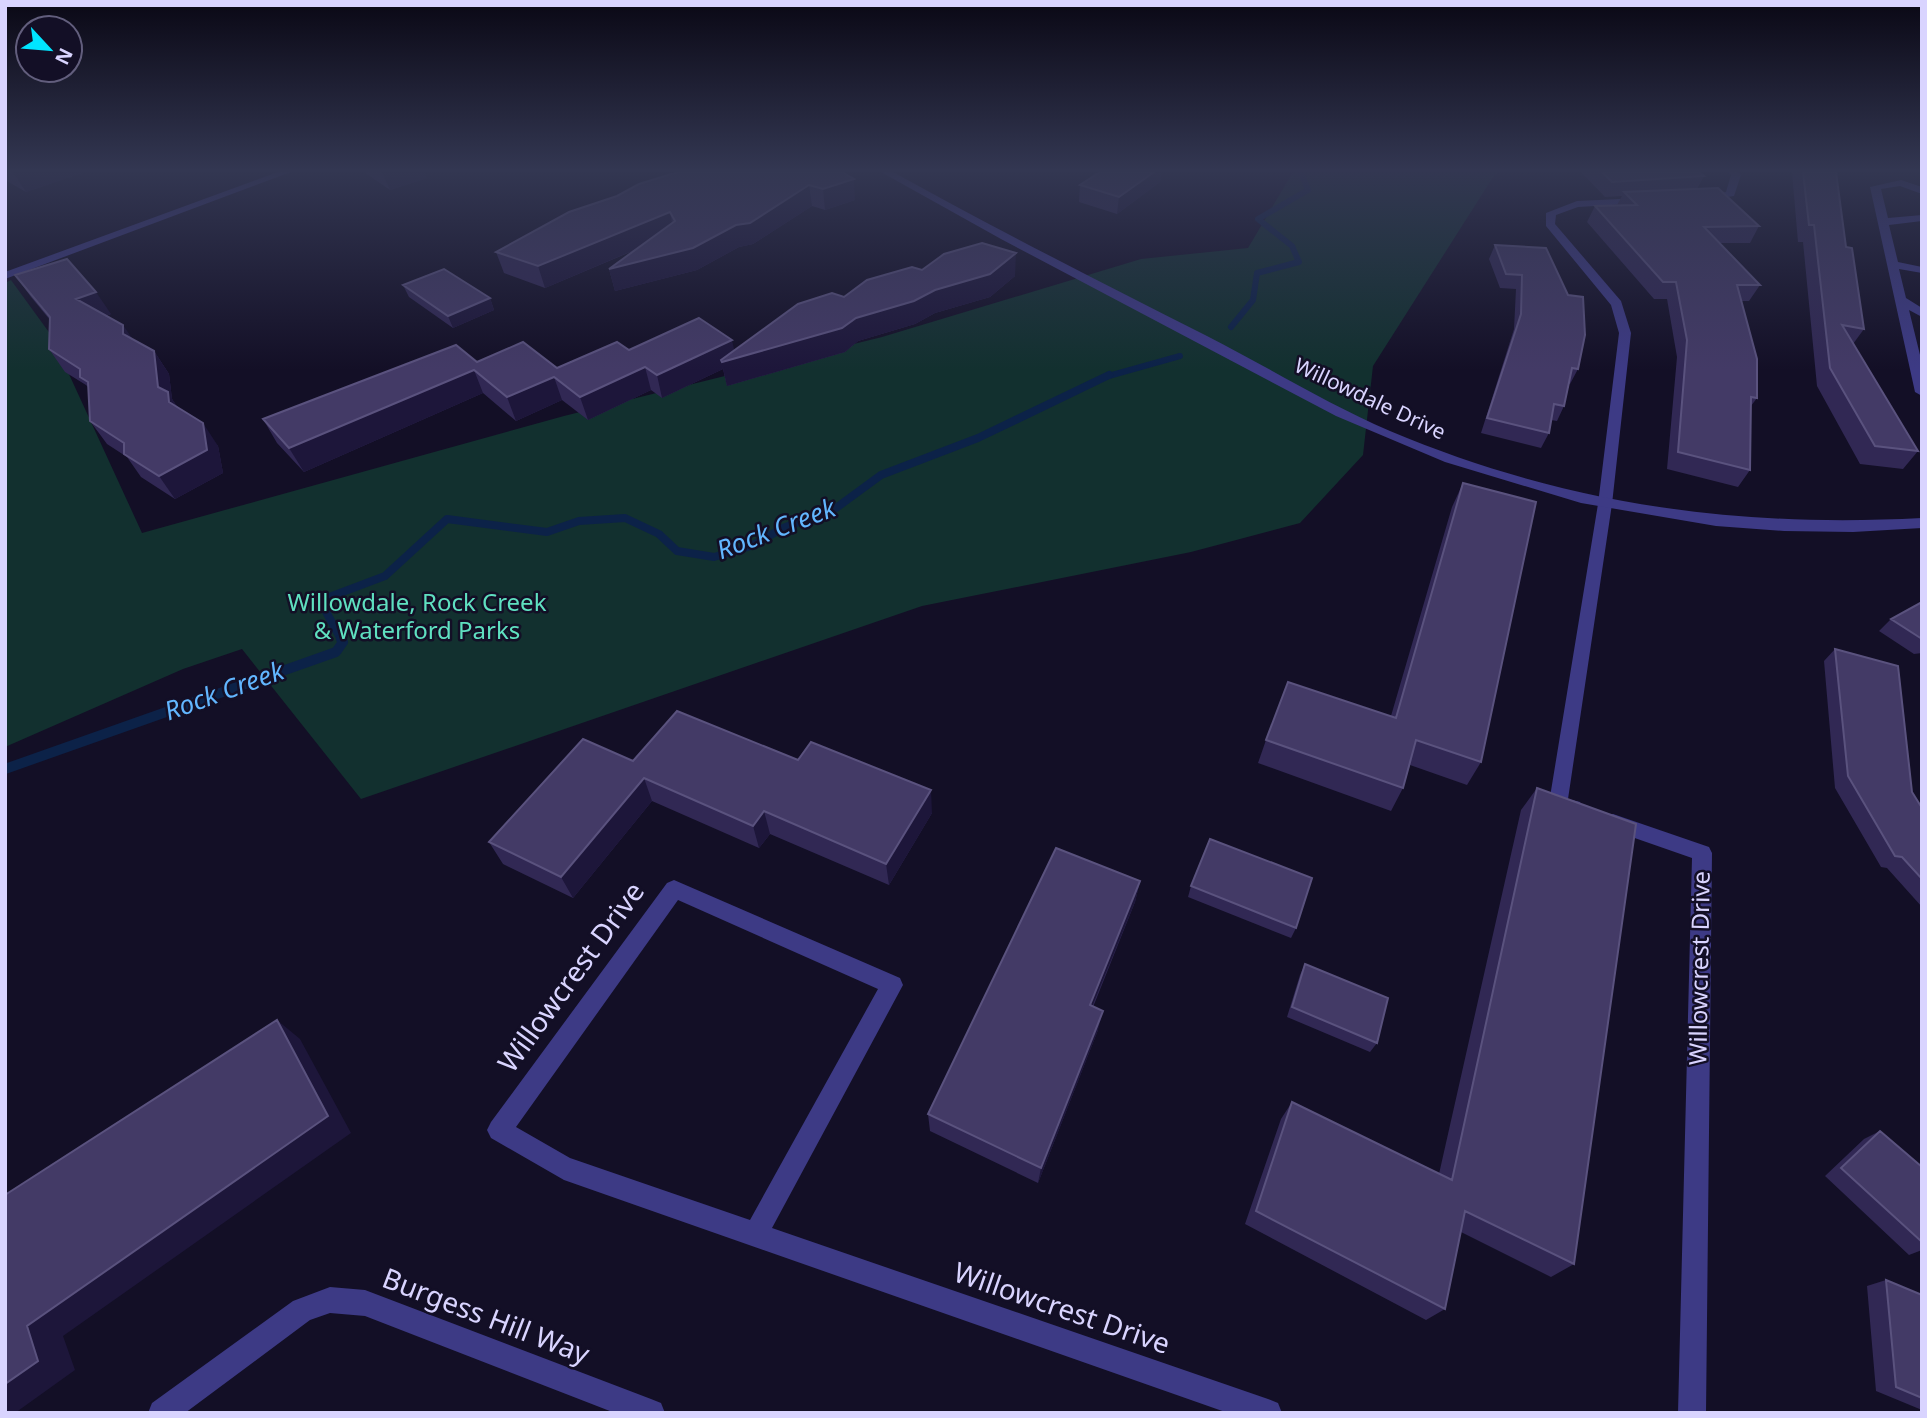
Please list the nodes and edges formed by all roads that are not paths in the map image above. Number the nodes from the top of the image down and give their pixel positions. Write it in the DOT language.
graph roads {
  1 [pos="107,238"];
  2 [pos="1005,238"];
  3 [pos="1562,238"];
  4 [pos="1887,238"];
  5 [pos="1892,264"];
  6 [pos="1922,270"];
  7 [pos="5,276"];
  8 [pos="1900,299"];
  9 [pos="1922,313"];
  10 [pos="1921,390"];
  11 [pos="1605,504"];
  12 [pos="1922,523"];
  13 [pos="755,1235"];
  14 [pos="162,1413"];
  15 [pos="651,1413"];
  16 [pos="1268,1413"];
  17 [pos="1692,1413"];
  1 -- 7 [label="street"];
  2 -- 11 [label="street, Willowdale Drive"];
  3 -- 11 [label="street"];
  4 -- 5 [label="street"];
  5 -- 6 [label="street"];
  5 -- 8 [label="street"];
  8 -- 9 [label="street"];
  8 -- 10 [label="street"];
  11 -- 12 [label="street, Willowdale Drive"];
  11 -- 17 [label="street, Willowcrest Drive"];
  13 -- 13 [label="street, Willowcrest Drive"];
  13 -- 16 [label="street, Willowcrest Drive"];
  14 -- 15 [label="street, Burgess Hill Way"];
}
